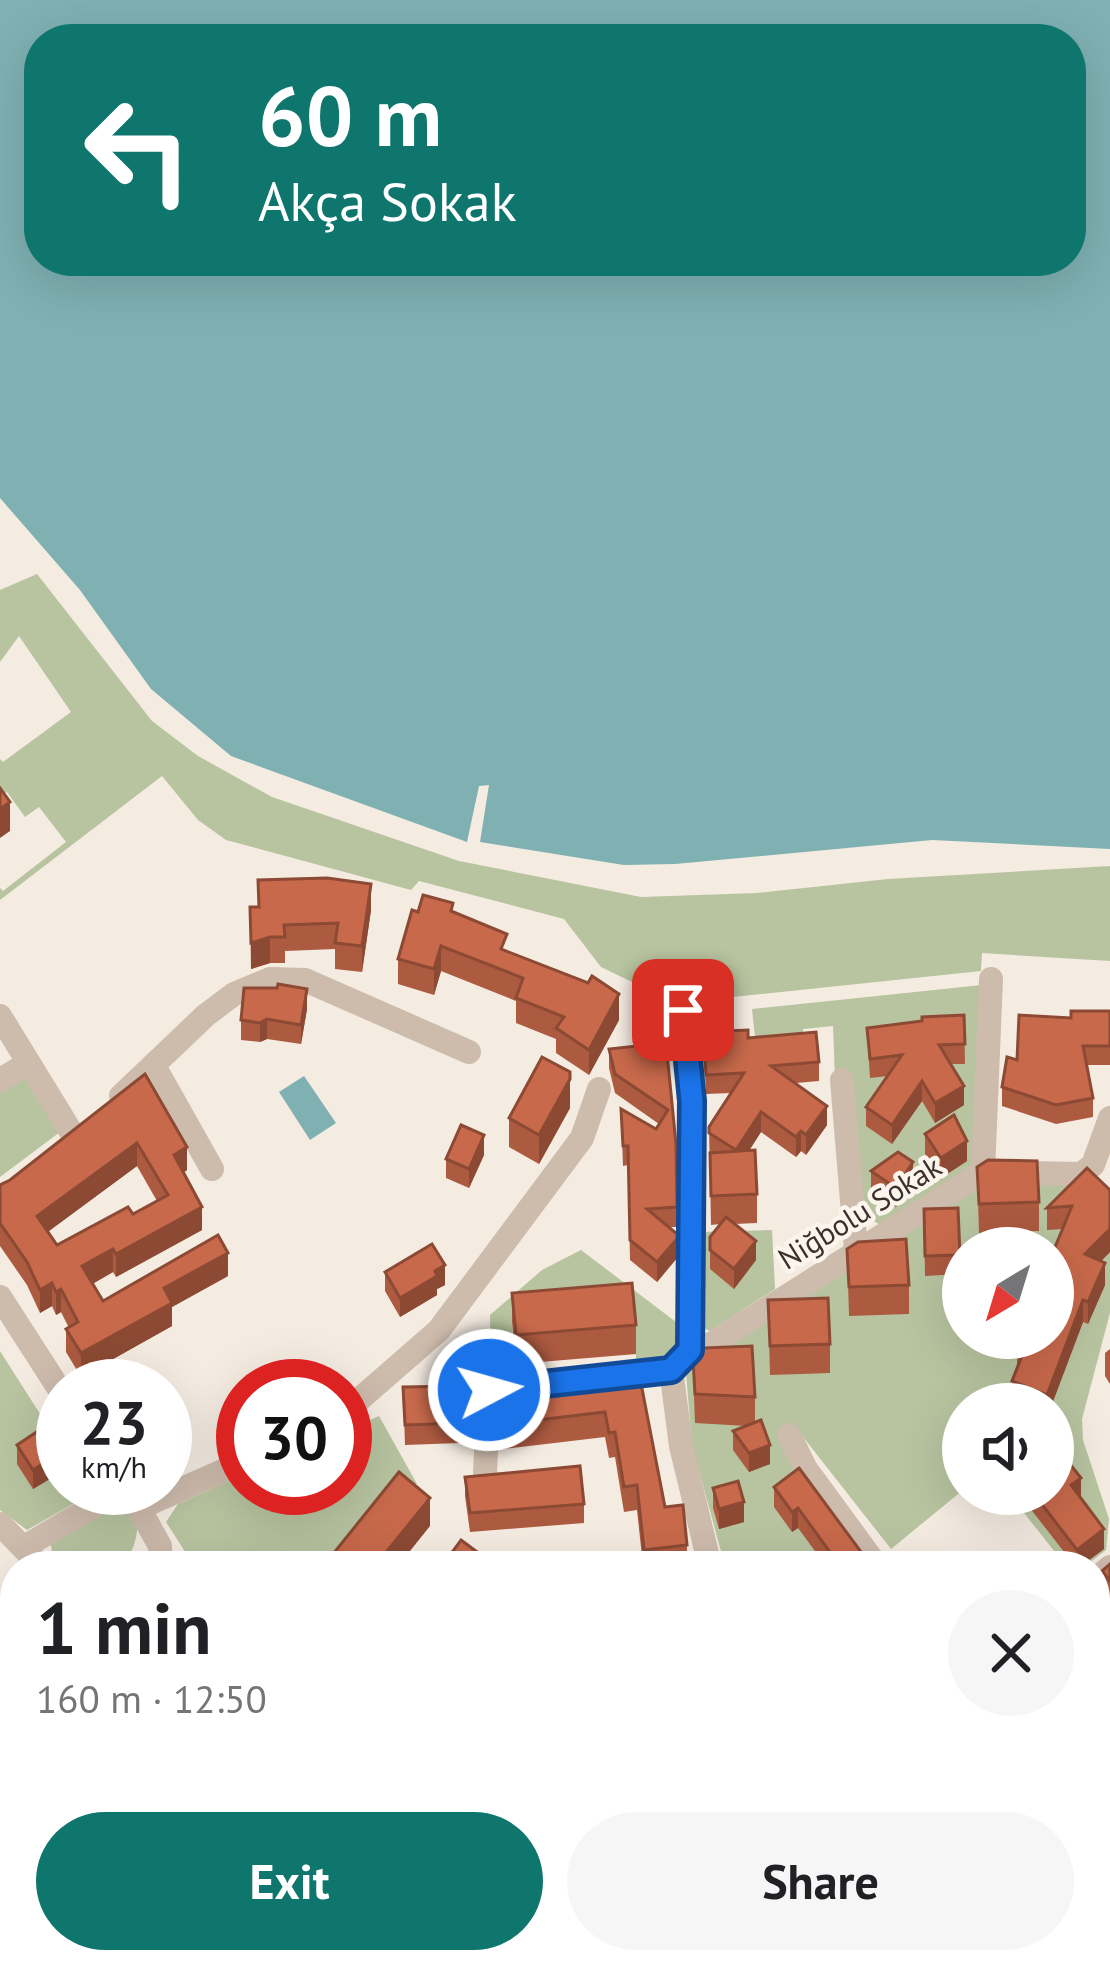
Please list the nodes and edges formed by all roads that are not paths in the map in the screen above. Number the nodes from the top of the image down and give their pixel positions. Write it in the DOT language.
graph roads {
  1 [pos="992,979"];
  2 [pos="683,1010"];
  3 [pos="0,1016"];
  4 [pos="469,1052"];
  5 [pos="27,1064"];
  6 [pos="154,1066"];
  7 [pos="0,1080"];
  8 [pos="842,1080"];
  9 [pos="598,1089"];
  10 [pos="1110,1118"];
  11 [pos="212,1169"];
  12 [pos="983,1172"];
  13 [pos="856,1249"];
  14 [pos="0,1298"];
  15 [pos="690,1350"];
  16 [pos="40,1359"];
  17 [pos="557,1383"];
  18 [pos="372,1388"];
  19 [pos="789,1435"];
  20 [pos="485,1473"];
  21 [pos="97,1515"];
  22 [pos="141,1515"];
  23 [pos="0,1524"];
  24 [pos="28,1551"];
  25 [pos="41,1551"];
  26 [pos="160,1551"];
  27 [pos="706,1551"];
  28 [pos="866,1551"];
  1 -- 12 [label="street"];
  2 -- 15 [label="street"];
  3 -- 5 [label="street"];
  4 -- 6 [label="street"];
  5 -- 6 [label="street"];
  5 -- 7 [label="street"];
  6 -- 11 [label="street"];
  8 -- 13 [label="street"];
  9 -- 18 [label="street"];
  10 -- 12 [label="street, Niğbolu Sokak"];
  12 -- 13 [label="street, Niğbolu Sokak"];
  13 -- 15 [label="street, Niğbolu Sokak"];
  14 -- 16 [label="street"];
  15 -- 27 [label="street, Niğbolu Sokak"];
  17 -- 20 [label="street"];
  19 -- 28 [label="street"];
  21 -- 25 [label="street"];
  22 -- 26 [label="street"];
  23 -- 24 [label="street"];
}
